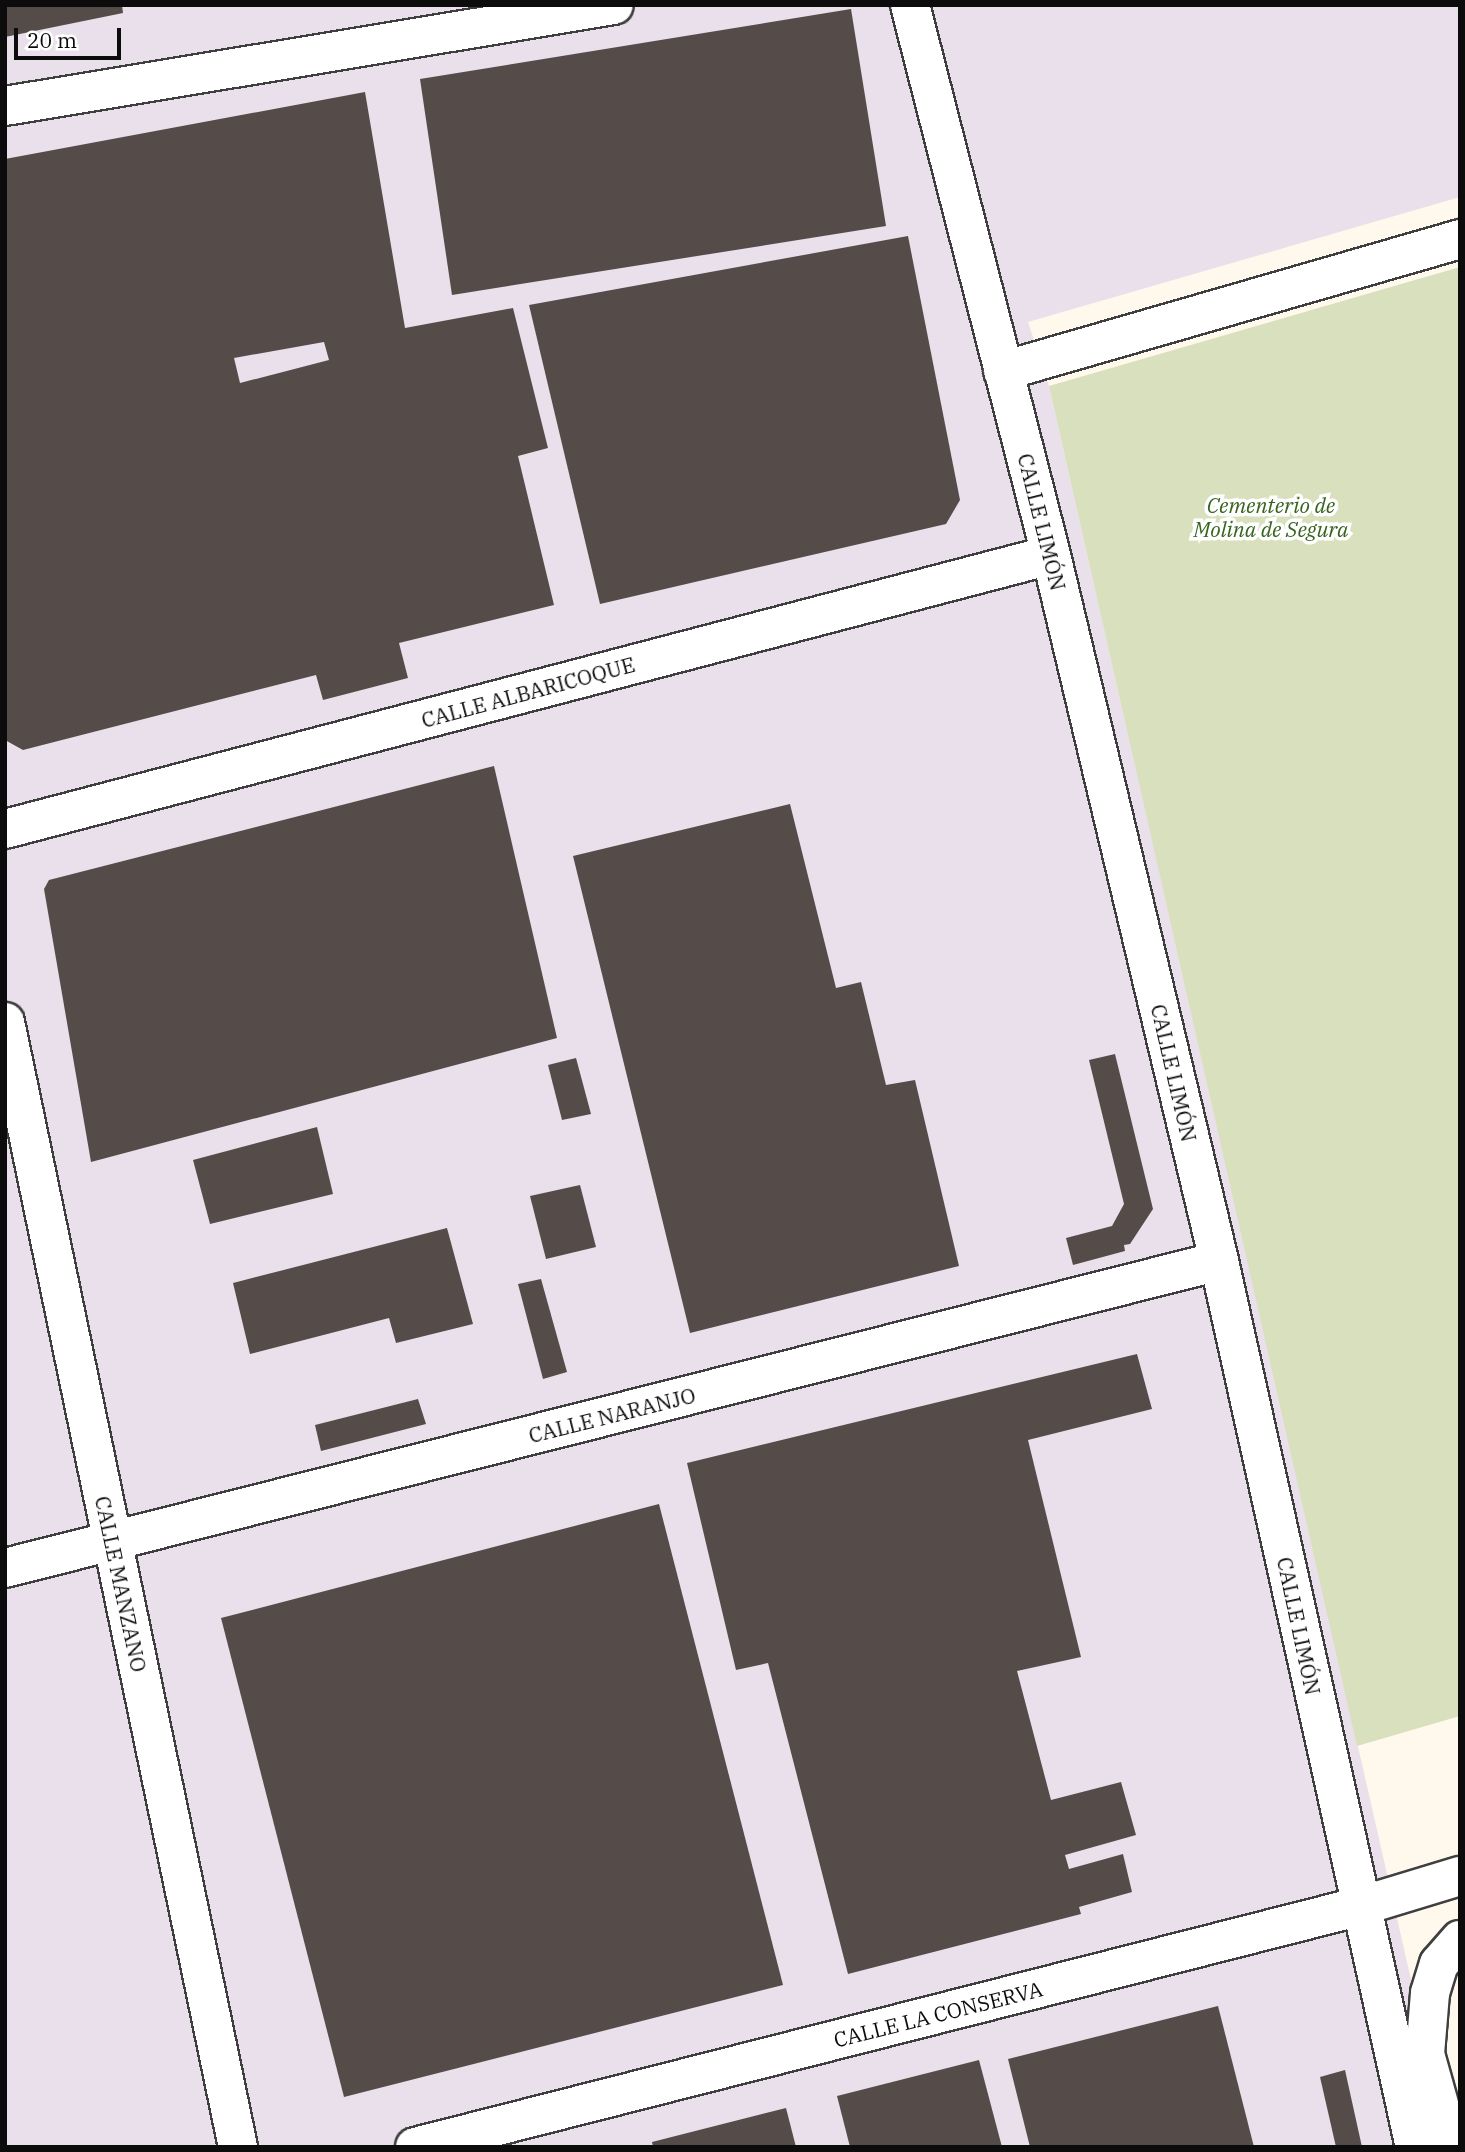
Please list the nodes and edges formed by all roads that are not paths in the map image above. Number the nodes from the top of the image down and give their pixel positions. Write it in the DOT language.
graph roads {
  1 [pos="614,5"];
  2 [pos="910,5"];
  3 [pos="5,106"];
  4 [pos="1460,239"];
  5 [pos="1003,371"];
  6 [pos="1051,555"];
  7 [pos="5,829"];
  8 [pos="5,1022"];
  9 [pos="1219,1261"];
  10 [pos="112,1541"];
  11 [pos="5,1568"];
  12 [pos="1460,1876"];
  13 [pos="1361,1906"];
  14 [pos="1460,1940"];
  15 [pos="238,2147"];
  16 [pos="415,2147"];
  17 [pos="1415,2147"];
  18 [pos="1451,2147"];
  1 -- 3 [label="street"];
  2 -- 5 [label="street, CALLE LIMÓN"];
  4 -- 5 [label="street"];
  5 -- 6 [label="street, CALLE LIMÓN"];
  6 -- 7 [label="street, CALLE ALBARICOQUE"];
  6 -- 9 [label="street, CALLE LIMÓN"];
  8 -- 10 [label="street, CALLE MANZANO"];
  9 -- 10 [label="street, CALLE NARANJO"];
  9 -- 13 [label="street, CALLE LIMÓN"];
  10 -- 11 [label="street, CALLE NARANJO"];
  10 -- 15 [label="street, CALLE MANZANO"];
  12 -- 13 [label="street, CALLE LA CONSERVA"];
  13 -- 16 [label="street, CALLE LA CONSERVA"];
  13 -- 17 [label="street, CALLE LIMÓN"];
  14 -- 18 [label="street"];
}
